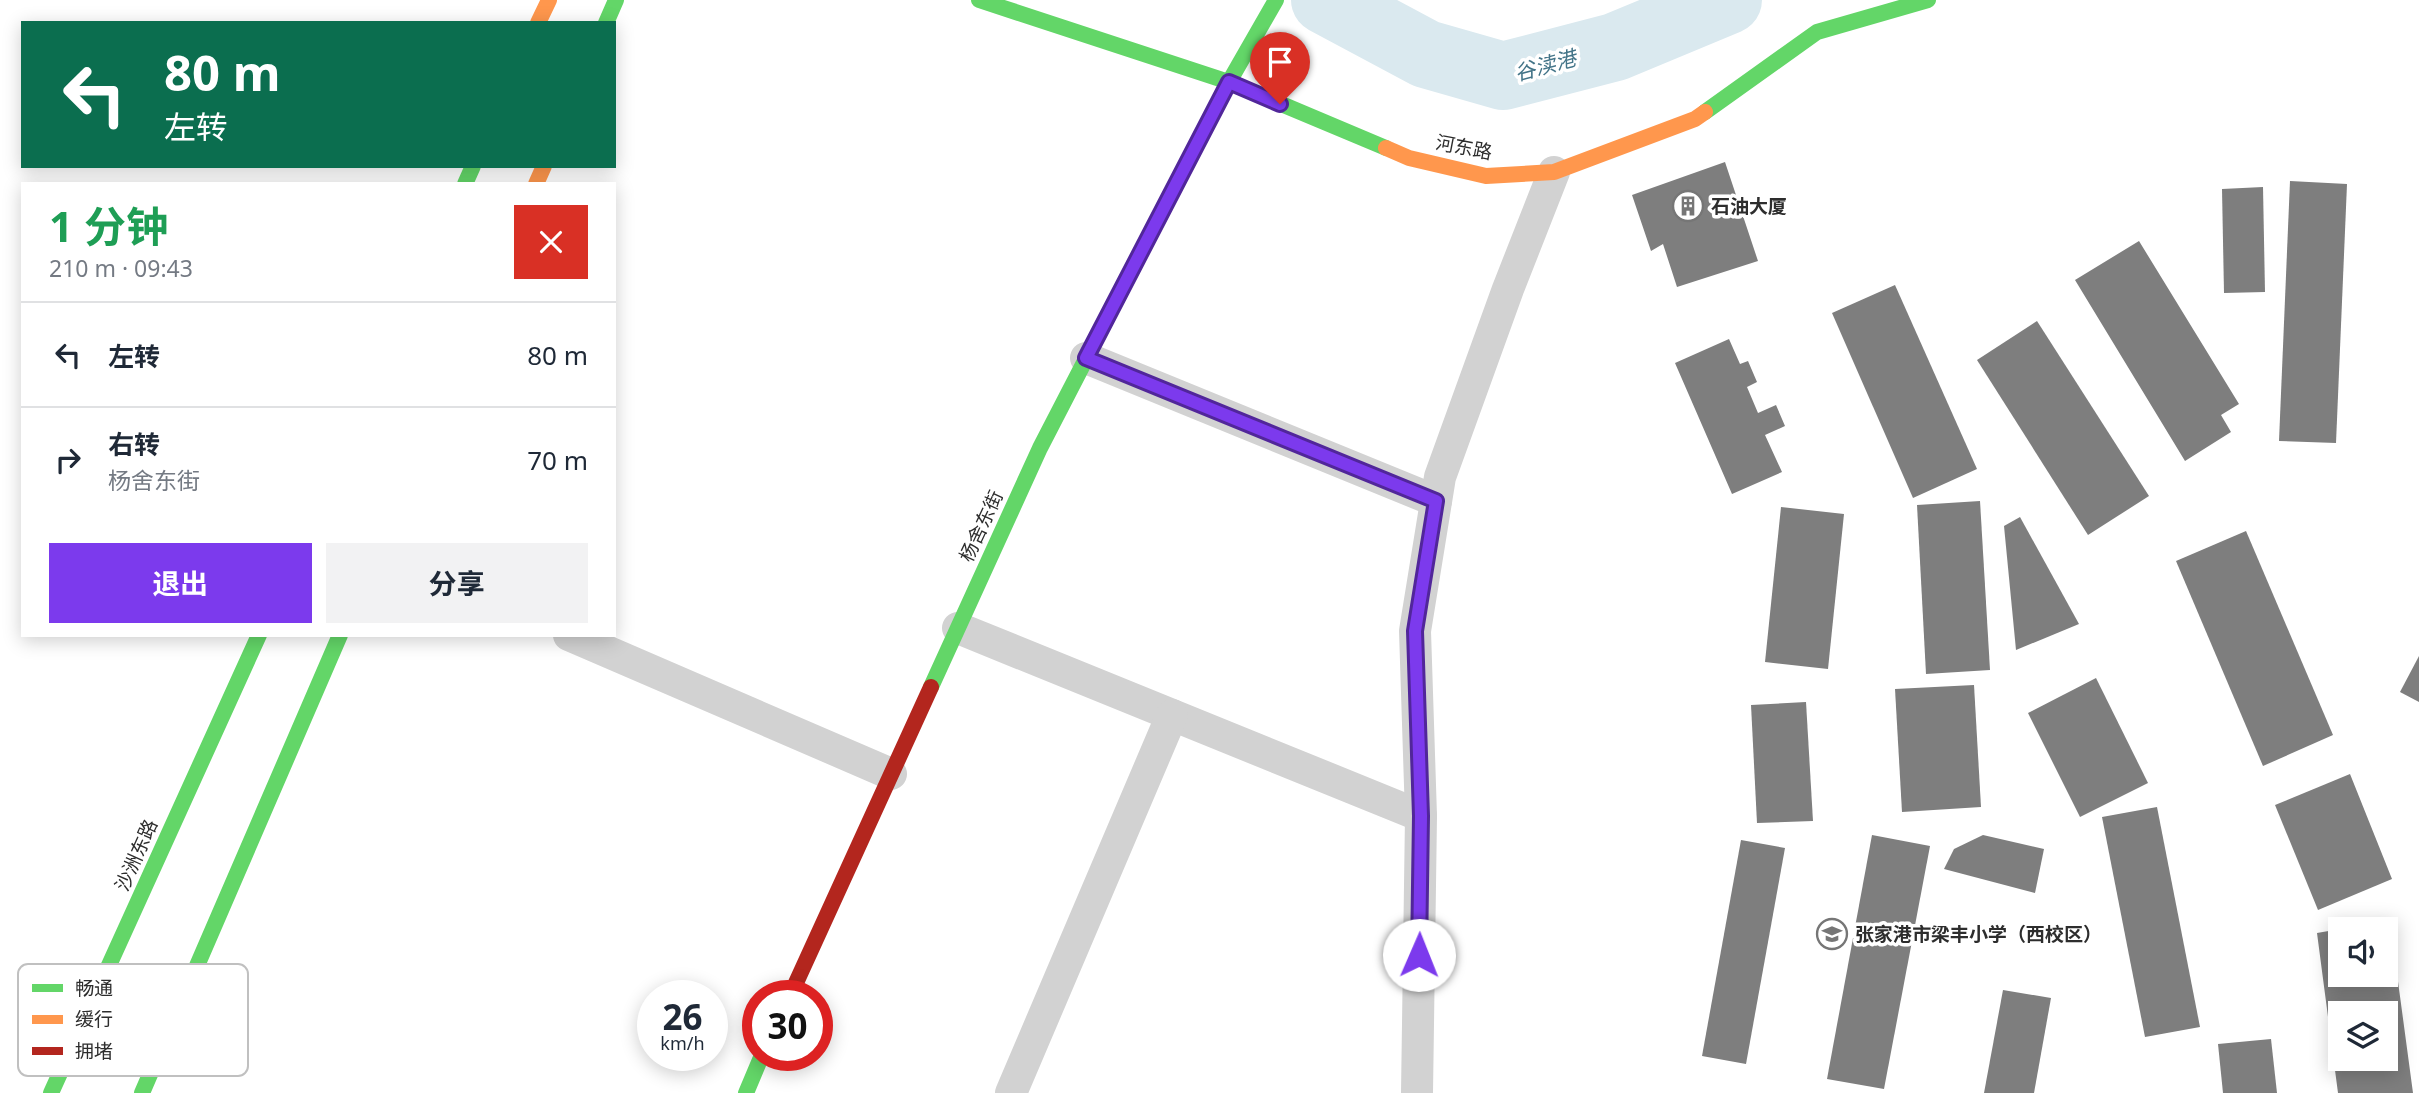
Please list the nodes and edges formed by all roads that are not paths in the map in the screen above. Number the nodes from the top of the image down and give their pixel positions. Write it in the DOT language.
graph roads {
  1 [pos="548,0"];
  2 [pos="616,0"];
  3 [pos="979,0"];
  4 [pos="1276,0"];
  5 [pos="1928,0"];
  6 [pos="539,21"];
  7 [pos="607,21"];
  8 [pos="1229,82"];
  9 [pos="1554,172"];
  10 [pos="1086,358"];
  11 [pos="1436,501"];
  12 [pos="958,628"];
  13 [pos="258,637"];
  14 [pos="339,637"];
  15 [pos="574,637"];
  16 [pos="1172,715"];
  17 [pos="891,775"];
  18 [pos="1421,816"];
  19 [pos="110,964"];
  20 [pos="198,964"];
  21 [pos="797,980"];
  22 [pos="755,1071"];
  23 [pos="59,1076"];
  24 [pos="149,1076"];
  25 [pos="51,1093"];
  26 [pos="142,1093"];
  27 [pos="746,1093"];
  28 [pos="1011,1093"];
  29 [pos="1417,1093"];
  1 -- 6 [label="street"];
  2 -- 7 [label="street"];
  3 -- 8 [label="street, 河东路"];
  4 -- 8 [label="street, 杨舍东街"];
  5 -- 9 [label="street, 河东路"];
  8 -- 9 [label="street, 河东路"];
  8 -- 10 [label="street, 杨舍东街"];
  9 -- 11 [label="street"];
  10 -- 11 [label="street"];
  10 -- 12 [label="street, 杨舍东街"];
  11 -- 18 [label="street"];
  12 -- 16 [label="street"];
  12 -- 17 [label="street, 杨舍东街"];
  13 -- 19 [label="street, 沙洲东路"];
  14 -- 20 [label="street"];
  15 -- 17 [label="street"];
  16 -- 18 [label="street"];
  16 -- 28 [label="street"];
  17 -- 21 [label="street, 杨舍东街"];
  18 -- 29 [label="street"];
  22 -- 27 [label="street"];
  23 -- 25 [label="street, 沙洲东路"];
  24 -- 26 [label="street"];
}
